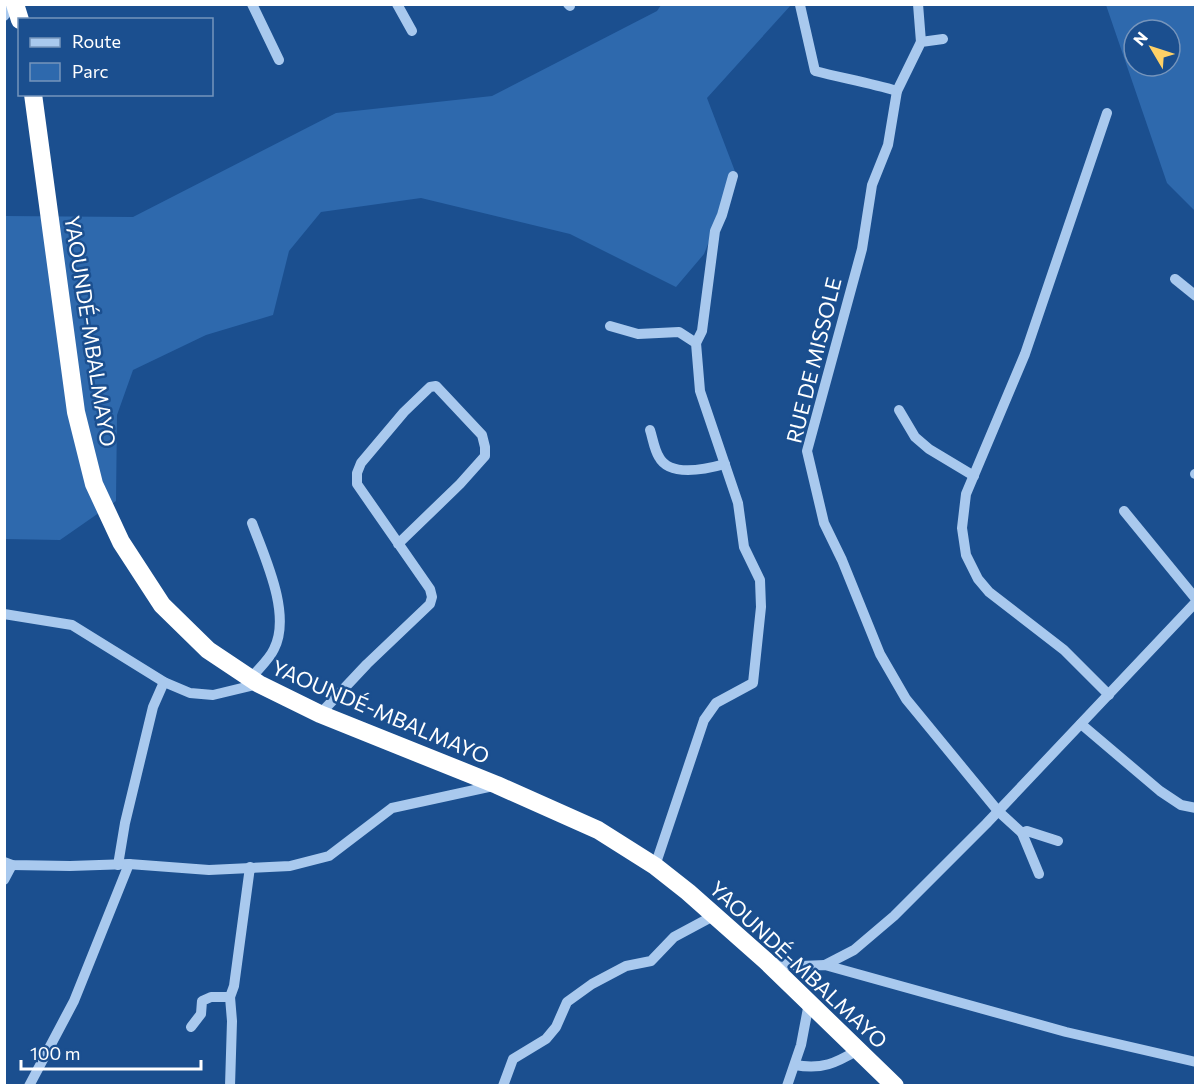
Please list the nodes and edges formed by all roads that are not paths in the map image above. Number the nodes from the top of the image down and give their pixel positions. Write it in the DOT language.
graph roads {
  1 [pos="14,4"];
  2 [pos="252,4"];
  3 [pos="397,4"];
  4 [pos="918,4"];
  5 [pos="800,5"];
  6 [pos="4,16"];
  7 [pos="411,31"];
  8 [pos="944,39"];
  9 [pos="921,42"];
  10 [pos="279,60"];
  11 [pos="897,91"];
  12 [pos="33,96"];
  13 [pos="1107,113"];
  14 [pos="733,176"];
  15 [pos="1175,279"];
  16 [pos="1196,296"];
  17 [pos="610,326"];
  18 [pos="696,343"];
  19 [pos="898,410"];
  20 [pos="650,430"];
  21 [pos="725,464"];
  22 [pos="974,476"];
  23 [pos="1124,511"];
  24 [pos="252,523"];
  25 [pos="398,544"];
  26 [pos="1196,600"];
  27 [pos="5,614"];
  28 [pos="255,681"];
  29 [pos="164,682"];
  30 [pos="1109,695"];
  31 [pos="320,714"];
  32 [pos="1081,724"];
  33 [pos="497,785"];
  34 [pos="1196,808"];
  35 [pos="998,811"];
  36 [pos="1023,833"];
  37 [pos="1058,841"];
  38 [pos="8,864"];
  39 [pos="124,865"];
  40 [pos="655,866"];
  41 [pos="250,867"];
  42 [pos="1039,874"];
  43 [pos="4,880"];
  44 [pos="715,915"];
  45 [pos="766,961"];
  46 [pos="825,965"];
  47 [pos="230,997"];
  48 [pos="809,1003"];
  49 [pos="191,1027"];
  50 [pos="858,1050"];
  51 [pos="1196,1062"];
  52 [pos="795,1065"];
  53 [pos="888,1082"];
  54 [pos="29,1086"];
  55 [pos="230,1086"];
  56 [pos="503,1086"];
  57 [pos="787,1086"];
  1 -- 6 [label="street"];
  2 -- 10 [label="street"];
  3 -- 7 [label="street"];
  4 -- 9 [label="street"];
  5 -- 11 [label="street"];
  8 -- 9 [label="street"];
  9 -- 11 [label="street, RUE DE MISSOLE"];
  11 -- 35 [label="street, RUE DE MISSOLE"];
  12 -- 28 [label="highway, YAOUNDÉ-MBALMAYO"];
  13 -- 22 [label="street"];
  14 -- 18 [label="street"];
  15 -- 16 [label="street"];
  17 -- 18 [label="street"];
  18 -- 21 [label="street"];
  19 -- 22 [label="street"];
  20 -- 21 [label="street"];
  21 -- 40 [label="street"];
  22 -- 30 [label="street"];
  23 -- 26 [label="street"];
  24 -- 28 [label="street"];
  25 -- 25 [label="street"];
  25 -- 31 [label="street"];
  26 -- 30 [label="street"];
  27 -- 29 [label="street"];
  28 -- 29 [label="street"];
  28 -- 31 [label="highway, YAOUNDÉ-MBALMAYO"];
  29 -- 39 [label="street"];
  30 -- 32 [label="street"];
  31 -- 33 [label="highway, YAOUNDÉ-MBALMAYO"];
  32 -- 34 [label="street"];
  32 -- 35 [label="street"];
  33 -- 40 [label="highway, YAOUNDÉ-MBALMAYO"];
  33 -- 41 [label="street"];
  35 -- 36 [label="street, RUE DE MISSOLE"];
  35 -- 46 [label="street"];
  36 -- 37 [label="street"];
  36 -- 42 [label="street"];
  38 -- 39 [label="street"];
  38 -- 43 [label="street"];
  39 -- 41 [label="street"];
  39 -- 54 [label="street"];
  40 -- 44 [label="highway, YAOUNDÉ-MBALMAYO"];
  41 -- 47 [label="street"];
  44 -- 45 [label="highway, YAOUNDÉ-MBALMAYO"];
  44 -- 56 [label="street"];
  45 -- 46 [label="street"];
  45 -- 48 [label="highway, YAOUNDÉ-MBALMAYO"];
  46 -- 51 [label="street"];
  47 -- 49 [label="street"];
  47 -- 55 [label="street"];
  48 -- 50 [label="highway, YAOUNDÉ-MBALMAYO"];
  48 -- 52 [label="street"];
  50 -- 52 [label="street"];
  50 -- 53 [label="highway, YAOUNDÉ-MBALMAYO"];
  52 -- 57 [label="street"];
}
